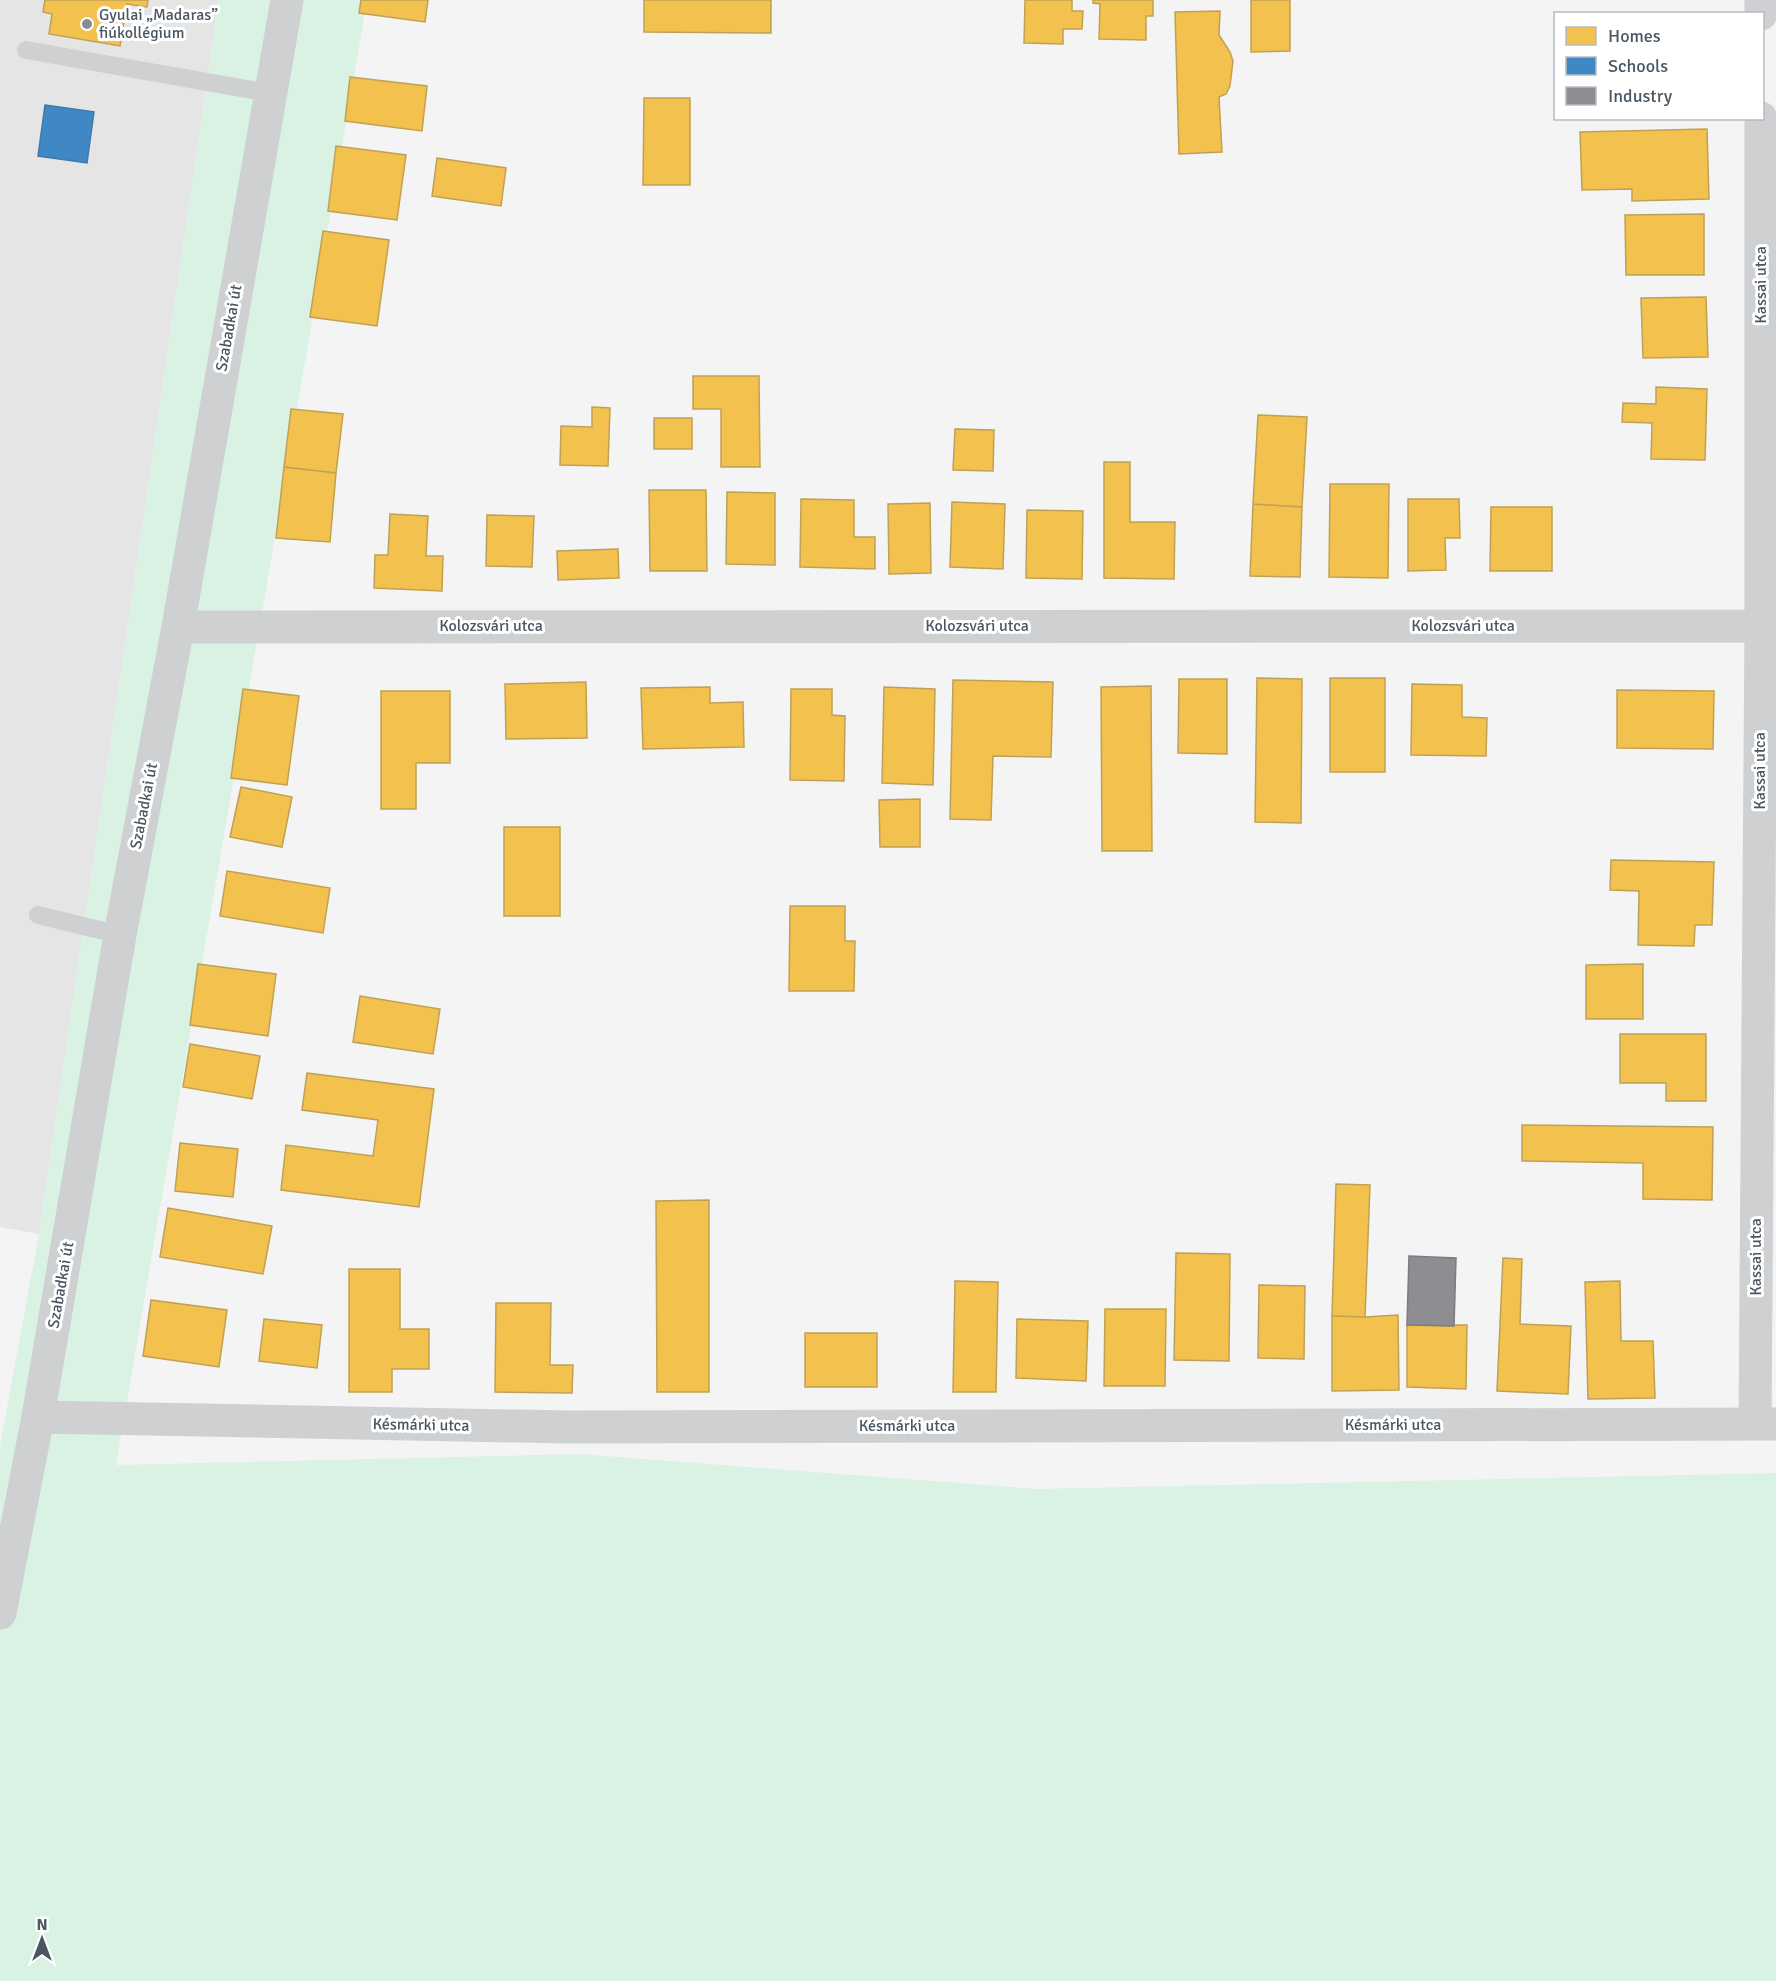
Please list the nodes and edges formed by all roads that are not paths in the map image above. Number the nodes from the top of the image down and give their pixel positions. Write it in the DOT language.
graph roads {
  1 [pos="287,0"];
  2 [pos="26,50"];
  3 [pos="270,93"];
  4 [pos="1761,120"];
  5 [pos="1768,626"];
  6 [pos="178,627"];
  7 [pos="38,915"];
  8 [pos="120,935"];
  9 [pos="38,1417"];
  10 [pos="1766,1424"];
  11 [pos="0,1612"];
  1 -- 3 [label="street, Szabadkai út"];
  2 -- 3 [label="lane"];
  3 -- 6 [label="street, Szabadkai út"];
  4 -- 5 [label="street, Kassai utca"];
  5 -- 6 [label="street, Kolozsvári utca"];
  5 -- 10 [label="street, Kassai utca"];
  6 -- 8 [label="street, Szabadkai út"];
  7 -- 8 [label="lane"];
  8 -- 9 [label="street, Szabadkai út"];
  9 -- 10 [label="street, Késmárki utca"];
  9 -- 11 [label="street, Szabadkai út"];
}
